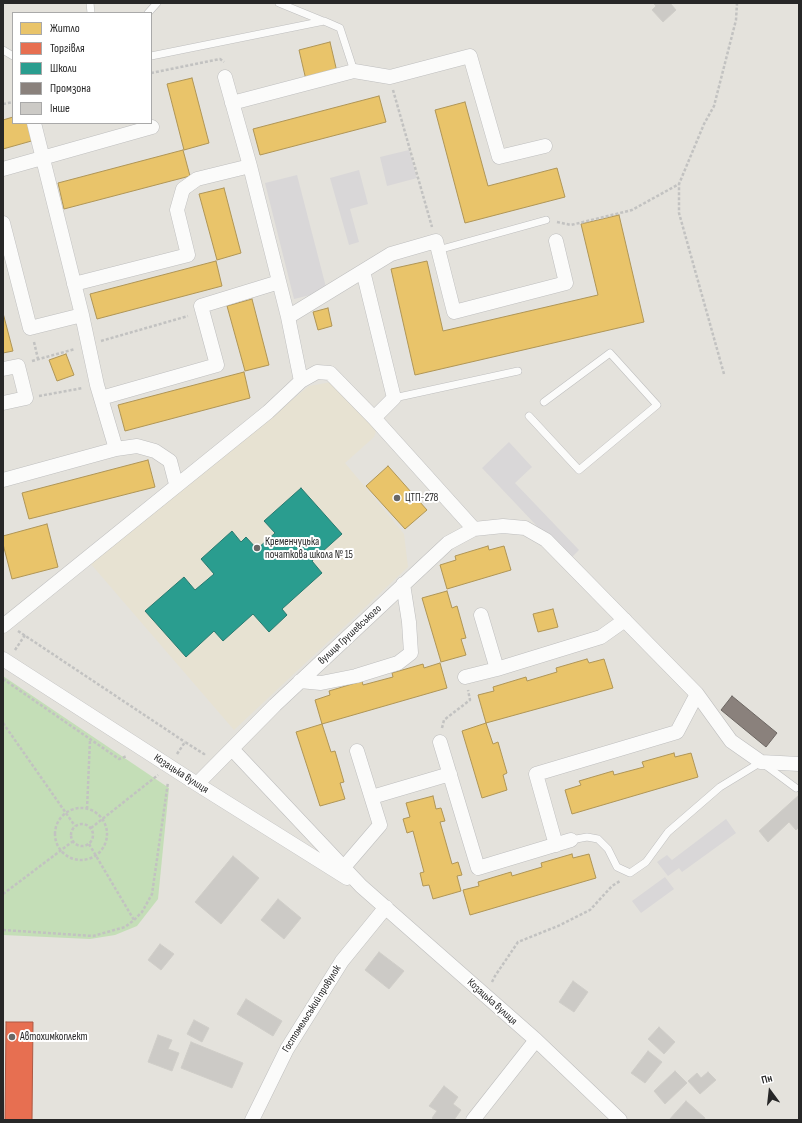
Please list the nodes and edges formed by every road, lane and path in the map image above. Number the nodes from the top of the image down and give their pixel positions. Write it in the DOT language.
graph roads {
  1 [pos="152,3"];
  2 [pos="157,3"];
  3 [pos="279,3"];
  4 [pos="737,3"];
  5 [pos="149,12"];
  6 [pos="324,21"];
  7 [pos="3,50"];
  8 [pos="12,55"];
  9 [pos="152,56"];
  10 [pos="225,71"];
  11 [pos="354,71"];
  12 [pos="152,73"];
  13 [pos="390,78"];
  14 [pos="232,103"];
  15 [pos="34,124"];
  16 [pos="152,127"];
  17 [pos="545,146"];
  18 [pos="43,158"];
  19 [pos="250,166"];
  20 [pos="3,170"];
  21 [pos="679,184"];
  22 [pos="546,220"];
  23 [pos="3,223"];
  24 [pos="556,241"];
  25 [pos="437,246"];
  26 [pos="363,271"];
  27 [pos="279,282"];
  28 [pos="74,284"];
  29 [pos="202,312"];
  30 [pos="82,315"];
  31 [pos="288,316"];
  32 [pos="88,345"];
  33 [pos="18,366"];
  34 [pos="3,369"];
  35 [pos="518,371"];
  36 [pos="724,374"];
  37 [pos="301,381"];
  38 [pos="99,392"];
  39 [pos="26,398"];
  40 [pos="394,398"];
  41 [pos="544,402"];
  42 [pos="3,403"];
  43 [pos="529,416"];
  44 [pos="374,418"];
  45 [pos="116,450"];
  46 [pos="3,480"];
  47 [pos="176,484"];
  48 [pos="474,529"];
  49 [pos="403,584"];
  50 [pos="481,615"];
  51 [pos="625,620"];
  52 [pos="5,624"];
  53 [pos="3,659"];
  54 [pos="497,669"];
  55 [pos="465,678"];
  56 [pos="3,679"];
  57 [pos="300,681"];
  58 [pos="697,694"];
  59 [pos="3,723"];
  60 [pos="90,740"];
  61 [pos="185,742"];
  62 [pos="440,742"];
  63 [pos="232,748"];
  64 [pos="357,751"];
  65 [pos="133,754"];
  66 [pos="761,762"];
  67 [pos="799,764"];
  68 [pos="153,771"];
  69 [pos="164,771"];
  70 [pos="450,774"];
  71 [pos="197,784"];
  72 [pos="796,788"];
  73 [pos="372,797"];
  74 [pos="87,809"];
  75 [pos="67,813"];
  76 [pos="102,820"];
  77 [pos="75,826"];
  78 [pos="91,828"];
  79 [pos="571,840"];
  80 [pos="72,842"];
  81 [pos="89,844"];
  82 [pos="556,845"];
  83 [pos="61,850"];
  84 [pos="96,856"];
  85 [pos="344,867"];
  86 [pos="630,873"];
  87 [pos="361,886"];
  88 [pos="3,894"];
  89 [pos="386,907"];
  90 [pos="134,920"];
  91 [pos="3,930"];
  92 [pos="486,997"];
  93 [pos="536,1040"];
  94 [pos="252,1120"];
  95 [pos="473,1120"];
  96 [pos="620,1120"];
  1 -- 5 [label="lane"];
  2 -- 5 [label="lane"];
  3 -- 6 [label="lane"];
  4 -- 21 [label="path"];
  6 -- 9 [label="lane"];
  6 -- 11 [label="lane"];
  7 -- 8 [label="lane"];
  10 -- 12 [label="path"];
  10 -- 14 [label="street"];
  11 -- 13 [label="street"];
  11 -- 14 [label="street"];
  13 -- 17 [label="street"];
  13 -- 25 [label="path"];
  14 -- 19 [label="street"];
  15 -- 18 [label="street"];
  16 -- 18 [label="street"];
  18 -- 20 [label="street"];
  18 -- 28 [label="street"];
  19 -- 27 [label="street"];
  19 -- 28 [label="street"];
  21 -- 22 [label="path"];
  21 -- 36 [label="path"];
  22 -- 25 [label="lane"];
  23 -- 30 [label="street"];
  24 -- 25 [label="street"];
  25 -- 26 [label="street"];
  26 -- 31 [label="street"];
  26 -- 40 [label="street"];
  27 -- 29 [label="street"];
  27 -- 31 [label="street"];
  28 -- 30 [label="street"];
  29 -- 32 [label="path"];
  29 -- 38 [label="street"];
  30 -- 32 [label="street"];
  31 -- 37 [label="street"];
  32 -- 33 [label="path"];
  32 -- 38 [label="street"];
  33 -- 34 [label="street"];
  33 -- 39 [label="street"];
  35 -- 40 [label="lane"];
  37 -- 44 [label="street"];
  37 -- 47 [label="street"];
  38 -- 39 [label="path"];
  38 -- 45 [label="street"];
  39 -- 42 [label="street"];
  40 -- 44 [label="street"];
  41 -- 43 [label="lane"];
  44 -- 48 [label="street"];
  45 -- 46 [label="street"];
  45 -- 47 [label="street"];
  47 -- 52 [label="street"];
  48 -- 49 [label="street, вулиця Грушевського"];
  48 -- 51 [label="street"];
  49 -- 57 [label="street, вулиця Грушевського"];
  49 -- 57 [label="street"];
  50 -- 54 [label="street"];
  51 -- 54 [label="street"];
  51 -- 58 [label="street"];
  52 -- 61 [label="path"];
  53 -- 69 [label="street, Козацька вулиця"];
  54 -- 55 [label="street"];
  55 -- 62 [label="path"];
  56 -- 60 [label="path"];
  57 -- 63 [label="street, вулиця Грушевського"];
  58 -- 66 [label="street"];
  58 -- 82 [label="street"];
  59 -- 75 [label="path"];
  60 -- 65 [label="path"];
  60 -- 74 [label="path"];
  62 -- 70 [label="street"];
  63 -- 71 [label="street, вулиця Грушевського"];
  63 -- 85 [label="street, Козацька вулиця"];
  64 -- 73 [label="street"];
  66 -- 67 [label="street"];
  66 -- 72 [label="lane"];
  66 -- 86 [label="lane"];
  68 -- 69 [label="path"];
  69 -- 71 [label="street, Козацька вулиця"];
  69 -- 76 [label="path"];
  69 -- 90 [label="path"];
  70 -- 73 [label="street"];
  70 -- 82 [label="street"];
  71 -- 87 [label="street, Козацька вулиця"];
  73 -- 85 [label="street"];
  74 -- 75 [label="path"];
  74 -- 76 [label="path"];
  75 -- 77 [label="path"];
  75 -- 83 [label="path"];
  76 -- 78 [label="path"];
  76 -- 84 [label="path"];
  77 -- 78 [label="path"];
  77 -- 80 [label="path"];
  78 -- 81 [label="path"];
  79 -- 82 [label="street"];
  79 -- 86 [label="lane"];
  80 -- 81 [label="path"];
  80 -- 83 [label="path"];
  81 -- 84 [label="path"];
  83 -- 84 [label="path"];
  83 -- 88 [label="path"];
  84 -- 90 [label="path"];
  85 -- 87 [label="street, Козацька вулиця"];
  86 -- 92 [label="path"];
  87 -- 89 [label="street, Козацька вулиця"];
  89 -- 92 [label="street, Козацька вулиця"];
  89 -- 94 [label="street, Гостомельський провулок"];
  90 -- 91 [label="path"];
  92 -- 93 [label="street, Козацька вулиця"];
  93 -- 95 [label="street"];
  93 -- 96 [label="street, Козацька вулиця"];
}
